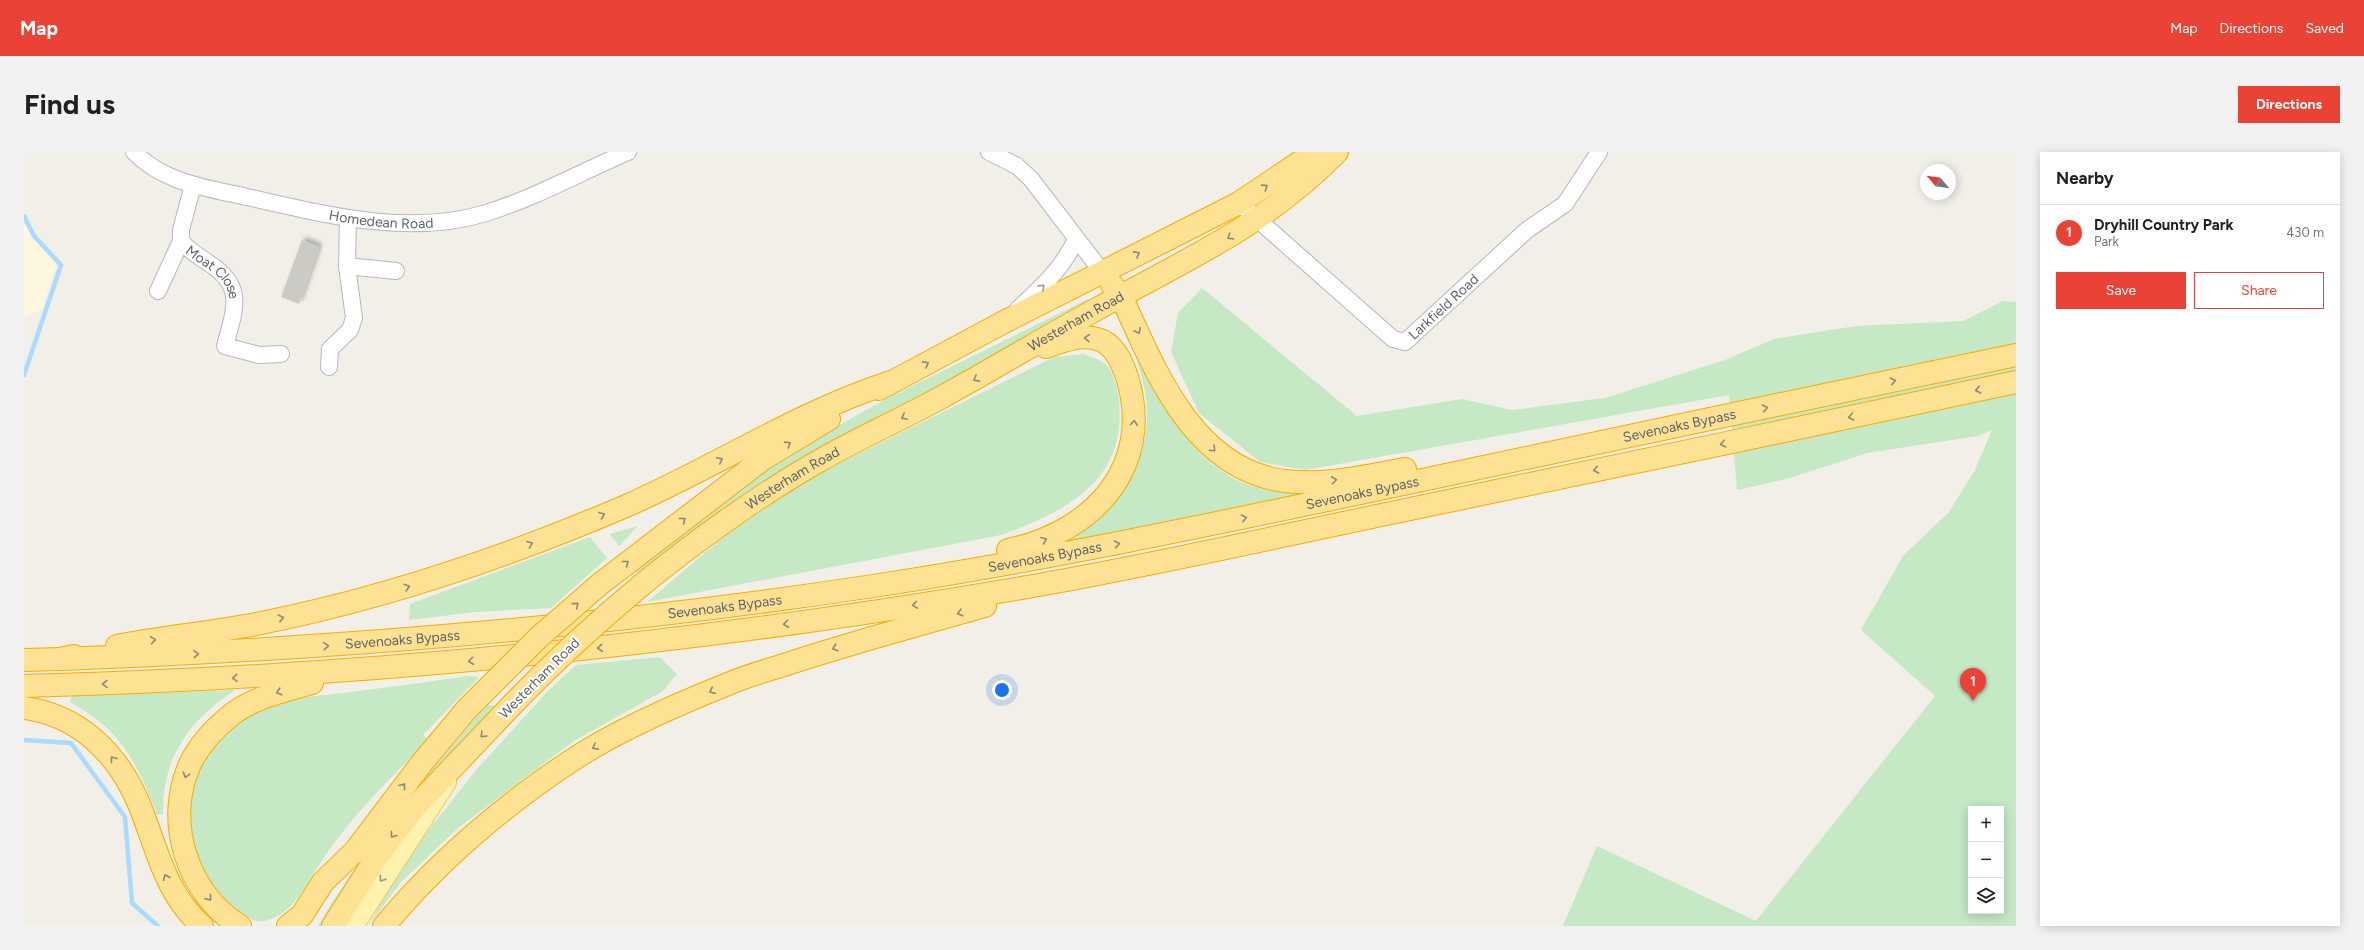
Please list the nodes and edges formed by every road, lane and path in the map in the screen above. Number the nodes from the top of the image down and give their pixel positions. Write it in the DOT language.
graph roads {
  1 [pos="134,152"];
  2 [pos="628,152"];
  3 [pos="989,152"];
  4 [pos="1315,152"];
  5 [pos="1337,152"];
  6 [pos="1599,152"];
  7 [pos="193,185"];
  8 [pos="1239,203"];
  9 [pos="348,219"];
  10 [pos="1257,220"];
  11 [pos="1076,239"];
  12 [pos="181,241"];
  13 [pos="347,266"];
  14 [pos="396,271"];
  15 [pos="1103,273"];
  16 [pos="158,291"];
  17 [pos="1121,296"];
  18 [pos="1002,323"];
  19 [pos="281,354"];
  20 [pos="2016,355"];
  21 [pos="1010,359"];
  22 [pos="329,368"];
  23 [pos="891,382"];
  24 [pos="2016,382"];
  25 [pos="1522,459"];
  26 [pos="1105,573"];
  27 [pos="816,594"];
  28 [pos="60,659"];
  29 [pos="24,660"];
  30 [pos="357,671"];
  31 [pos="24,686"];
  32 [pos="24,708"];
  33 [pos="456,763"];
  34 [pos="354,851"];
  35 [pos="202,926"];
  36 [pos="240,926"];
  37 [pos="288,926"];
  38 [pos="307,926"];
  39 [pos="333,926"];
  40 [pos="352,926"];
  41 [pos="384,926"];
  1 -- 7 [label="street, Homedean Road"];
  2 -- 9 [label="street, Homedean Road"];
  3 -- 11 [label="street, Westerham Road"];
  8 -- 4 [label="highway, Westerham Road, one-way"];
  5 -- 10 [label="highway, Westerham Road"];
  6 -- 10 [label="street, Larkfield Road"];
  7 -- 9 [label="street, Homedean Road"];
  7 -- 12 [label="street, Moat Close"];
  8 -- 10 [label="street, Larkfield Road"];
  15 -- 8 [label="highway, Westerham Road, one-way"];
  9 -- 13 [label="street"];
  10 -- 17 [label="highway, Westerham Road, one-way"];
  11 -- 15 [label="street, Westerham Road"];
  18 -- 11 [label="street, one-way"];
  12 -- 16 [label="street, Moat Close"];
  12 -- 19 [label="street, Moat Close"];
  13 -- 14 [label="street"];
  13 -- 22 [label="street"];
  15 -- 17 [label="highway"];
  15 -- 18 [label="highway, Westerham Road"];
  17 -- 21 [label="highway, Westerham Road"];
  17 -- 25 [label="highway, one-way"];
  23 -- 18 [label="highway, Westerham Road, one-way"];
  25 -- 20 [label="highway, Sevenoaks Bypass, one-way"];
  27 -- 21 [label="highway, one-way"];
  21 -- 33 [label="highway, Westerham Road, one-way, bridge"];
  28 -- 23 [label="highway, one-way"];
  34 -- 23 [label="highway, Westerham Road, one-way, bridge"];
  24 -- 26 [label="highway, Sevenoaks Bypass, one-way"];
  27 -- 25 [label="highway, Sevenoaks Bypass, one-way"];
  26 -- 30 [label="highway, Sevenoaks Bypass, one-way"];
  26 -- 41 [label="highway, one-way"];
  28 -- 27 [label="highway, Sevenoaks Bypass, one-way"];
  28 -- 29 [label="highway"];
  30 -- 31 [label="highway, one-way"];
  30 -- 36 [label="highway, one-way"];
  35 -- 32 [label="highway, one-way"];
  33 -- 39 [label="highway, one-way"];
  33 -- 40 [label="main road, Westerham Road, one-way"];
  34 -- 37 [label="highway"];
  34 -- 38 [label="main road, Westerham Road"];
}
